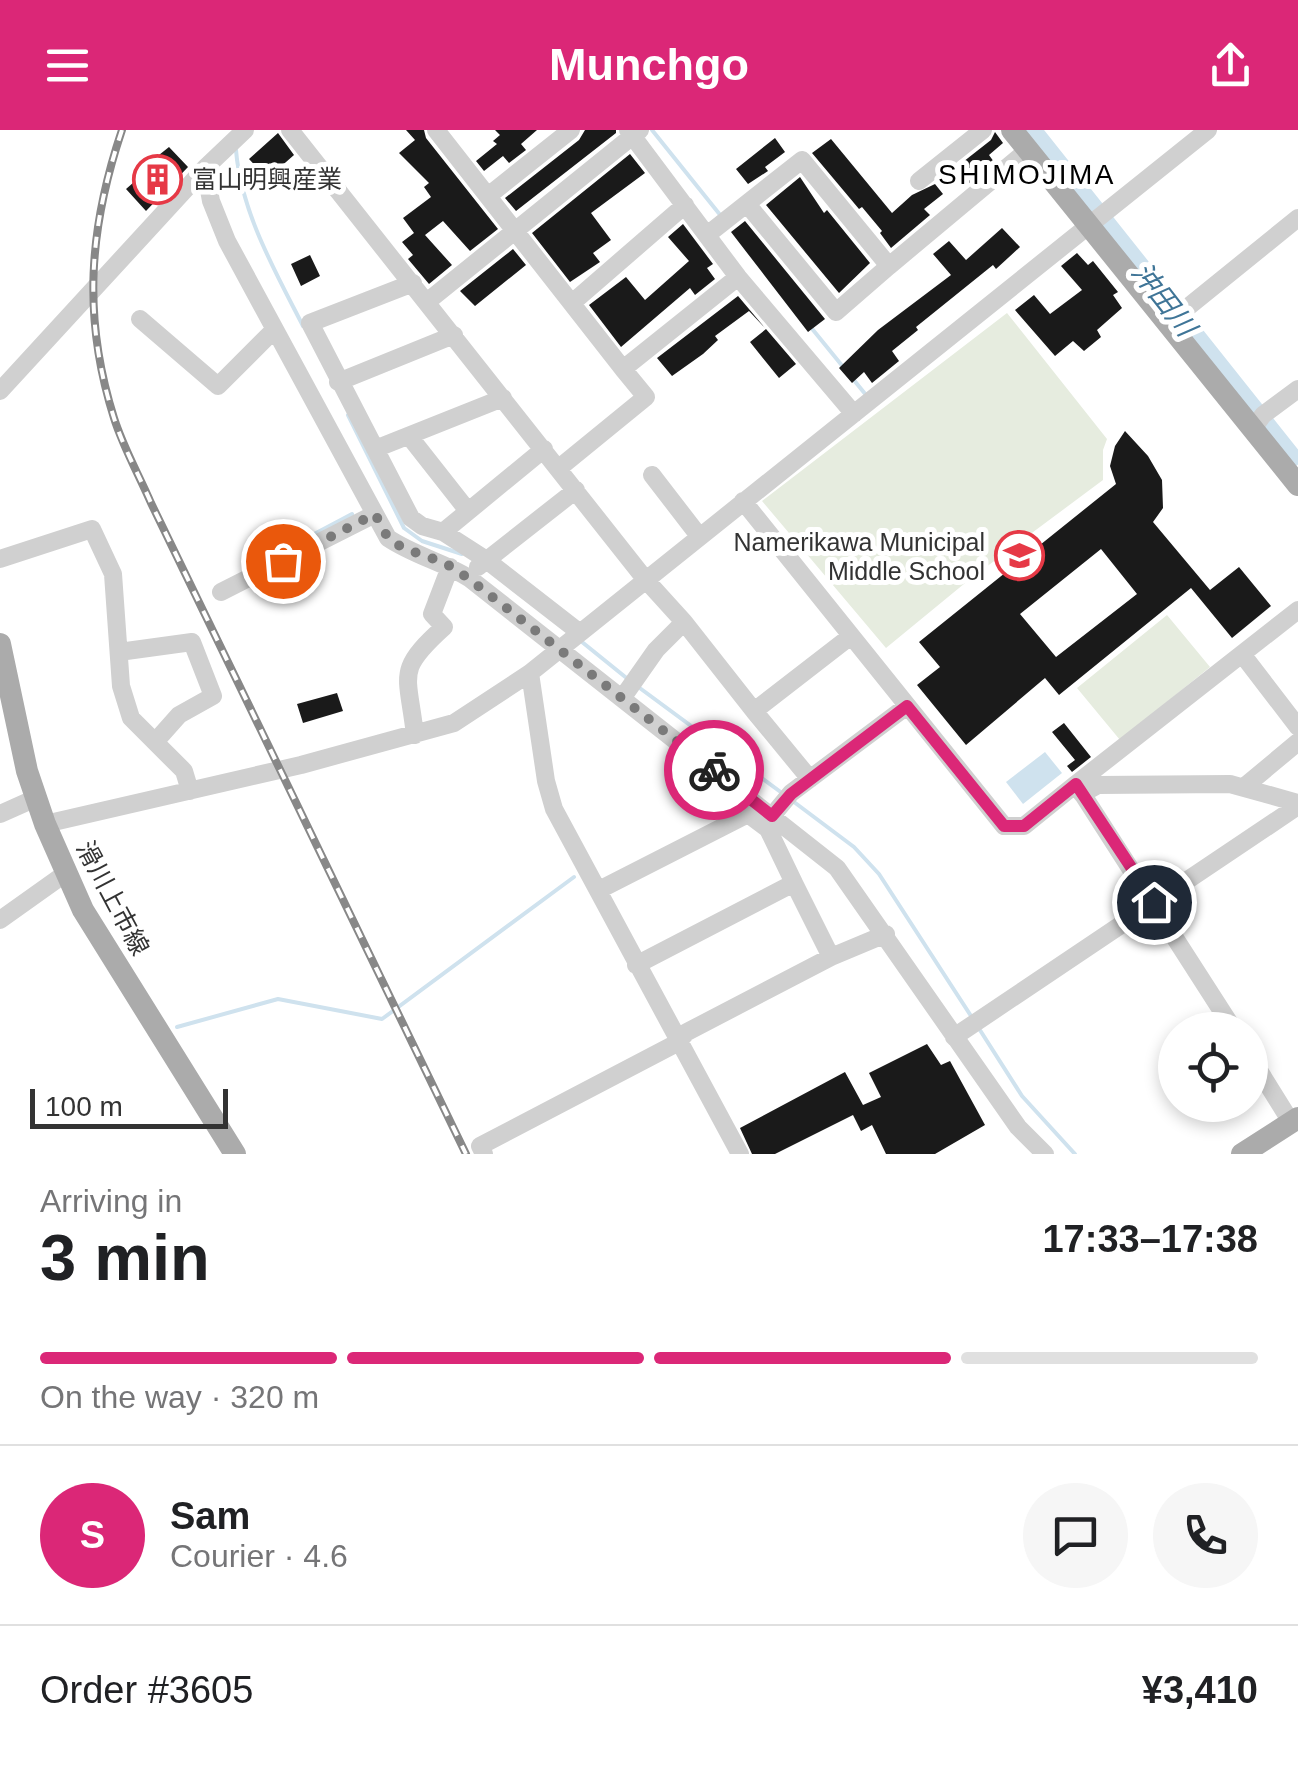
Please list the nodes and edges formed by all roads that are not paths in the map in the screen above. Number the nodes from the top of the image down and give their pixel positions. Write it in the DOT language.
graph roads {
  1 [pos="290,130"];
  2 [pos="436,130"];
  3 [pos="571,130"];
  4 [pos="982,130"];
  5 [pos="1012,130"];
  6 [pos="1208,130"];
  7 [pos="633,132"];
  8 [pos="240,135"];
  9 [pos="1028,150"];
  10 [pos="208,165"];
  11 [pos="919,181"];
  12 [pos="488,196"];
  13 [pos="747,204"];
  14 [pos="685,206"];
  15 [pos="1298,218"];
  16 [pos="1089,226"];
  17 [pos="514,230"];
  18 [pos="707,236"];
  19 [pos="889,266"];
  20 [pos="738,277"];
  21 [pos="413,283"];
  22 [pos="428,301"];
  23 [pos="572,303"];
  24 [pos="140,319"];
  25 [pos="1167,324"];
  26 [pos="274,330"];
  27 [pos="454,335"];
  28 [pos="623,369"];
  29 [pos="338,382"];
  30 [pos="1298,389"];
  31 [pos="0,391"];
  32 [pos="504,398"];
  33 [pos="854,414"];
  34 [pos="1252,430"];
  35 [pos="409,436"];
  36 [pos="544,449"];
  37 [pos="375,450"];
  38 [pos="559,468"];
  39 [pos="652,475"];
  40 [pos="1298,485"];
  41 [pos="576,490"];
  42 [pos="743,501"];
  43 [pos="468,510"];
  44 [pos="375,514"];
  45 [pos="443,532"];
  46 [pos="699,536"];
  47 [pos="0,559"];
  48 [pos="485,559"];
  49 [pos="450,567"];
  50 [pos="468,578"];
  51 [pos="646,579"];
  52 [pos="221,592"];
  53 [pos="1298,610"];
  54 [pos="684,622"];
  55 [pos="580,632"];
  56 [pos="851,636"];
  57 [pos="0,644"];
  58 [pos="561,648"];
  59 [pos="119,652"];
  60 [pos="1242,654"];
  61 [pos="530,673"];
  62 [pos="623,697"];
  63 [pos="907,706"];
  64 [pos="754,711"];
  65 [pos="1298,727"];
  66 [pos="416,735"];
  67 [pos="155,742"];
  68 [pos="1298,742"];
  69 [pos="810,780"];
  70 [pos="1244,787"];
  71 [pos="1079,789"];
  72 [pos="190,791"];
  73 [pos="36,798"];
  74 [pos="1298,805"];
  75 [pos="0,814"];
  76 [pos="772,816"];
  77 [pos="45,824"];
  78 [pos="66,872"];
  79 [pos="794,883"];
  80 [pos="599,890"];
  81 [pos="1154,902"];
  82 [pos="0,920"];
  83 [pos="886,934"];
  84 [pos="831,957"];
  85 [pos="636,965"];
  86 [pos="1223,1012"];
  87 [pos="954,1036"];
  88 [pos="678,1043"];
  89 [pos="1268,1082"];
  90 [pos="1295,1120"];
  91 [pos="235,1154"];
  92 [pos="484,1154"];
  93 [pos="740,1154"];
  94 [pos="1045,1154"];
  95 [pos="1242,1154"];
  1 -- 21 [label="street"];
  2 -- 12 [label="street"];
  3 -- 12 [label="street"];
  4 -- 11 [label="street"];
  5 -- 9 [label="main road"];
  6 -- 16 [label="street"];
  7 -- 14 [label="street"];
  7 -- 17 [label="street"];
  8 -- 10 [label="street"];
  9 -- 16 [label="main road"];
  9 -- 19 [label="street"];
  10 -- 26 [label="street"];
  10 -- 31 [label="street"];
  12 -- 17 [label="street"];
  13 -- 18 [label="street"];
  13 -- 19 [label="street"];
  13 -- 19 [label="street"];
  14 -- 18 [label="street"];
  14 -- 23 [label="street"];
  15 -- 25 [label="street"];
  16 -- 25 [label="main road"];
  16 -- 33 [label="street"];
  17 -- 22 [label="street"];
  17 -- 23 [label="street"];
  18 -- 20 [label="street"];
  20 -- 28 [label="street"];
  20 -- 33 [label="street"];
  21 -- 22 [label="street"];
  21 -- 29 [label="street"];
  22 -- 27 [label="street"];
  23 -- 28 [label="street"];
  24 -- 26 [label="street"];
  25 -- 34 [label="main road"];
  26 -- 44 [label="street"];
  27 -- 29 [label="street"];
  27 -- 32 [label="street"];
  28 -- 38 [label="street"];
  29 -- 37 [label="street"];
  30 -- 34 [label="street"];
  32 -- 35 [label="street"];
  32 -- 36 [label="street"];
  33 -- 42 [label="street"];
  34 -- 40 [label="main road"];
  35 -- 37 [label="street"];
  35 -- 43 [label="street"];
  36 -- 38 [label="street"];
  36 -- 43 [label="street"];
  37 -- 45 [label="street"];
  38 -- 41 [label="street"];
  39 -- 46 [label="street"];
  41 -- 48 [label="street"];
  41 -- 51 [label="street"];
  42 -- 46 [label="street"];
  42 -- 56 [label="street"];
  43 -- 45 [label="street"];
  44 -- 49 [label="street"];
  44 -- 52 [label="street"];
  45 -- 48 [label="street"];
  46 -- 51 [label="street"];
  47 -- 59 [label="street"];
  48 -- 50 [label="street"];
  48 -- 55 [label="street"];
  49 -- 50 [label="street"];
  49 -- 66 [label="street"];
  50 -- 58 [label="street"];
  51 -- 54 [label="street"];
  51 -- 55 [label="street"];
  53 -- 60 [label="street"];
  54 -- 62 [label="street"];
  54 -- 64 [label="street"];
  55 -- 58 [label="street"];
  56 -- 63 [label="street"];
  56 -- 64 [label="street"];
  57 -- 73 [label="main road, 滑川上市線"];
  58 -- 61 [label="street"];
  58 -- 62 [label="street"];
  59 -- 67 [label="street"];
  59 -- 67 [label="street"];
  60 -- 65 [label="street"];
  60 -- 71 [label="street"];
  61 -- 66 [label="street"];
  61 -- 80 [label="street"];
  62 -- 76 [label="street"];
  63 -- 69 [label="street"];
  63 -- 71 [label="street"];
  64 -- 69 [label="street"];
  66 -- 72 [label="street"];
  67 -- 72 [label="street"];
  68 -- 70 [label="street"];
  69 -- 76 [label="street"];
  70 -- 71 [label="street"];
  70 -- 74 [label="street"];
  71 -- 81 [label="street"];
  72 -- 77 [label="street"];
  73 -- 75 [label="street"];
  73 -- 77 [label="main road, 滑川上市線"];
  74 -- 81 [label="street"];
  76 -- 83 [label="street"];
  77 -- 78 [label="main road, 滑川上市線"];
  78 -- 82 [label="street"];
  78 -- 91 [label="main road, 滑川上市線"];
  79 -- 80 [label="street"];
  79 -- 84 [label="street"];
  79 -- 85 [label="street"];
  80 -- 85 [label="street"];
  81 -- 86 [label="street"];
  81 -- 87 [label="street"];
  83 -- 84 [label="street"];
  83 -- 87 [label="street"];
  84 -- 88 [label="street"];
  85 -- 88 [label="street"];
  87 -- 94 [label="street"];
  88 -- 92 [label="street"];
  88 -- 93 [label="street"];
  89 -- 90 [label="street"];
  90 -- 95 [label="main road"];
}
